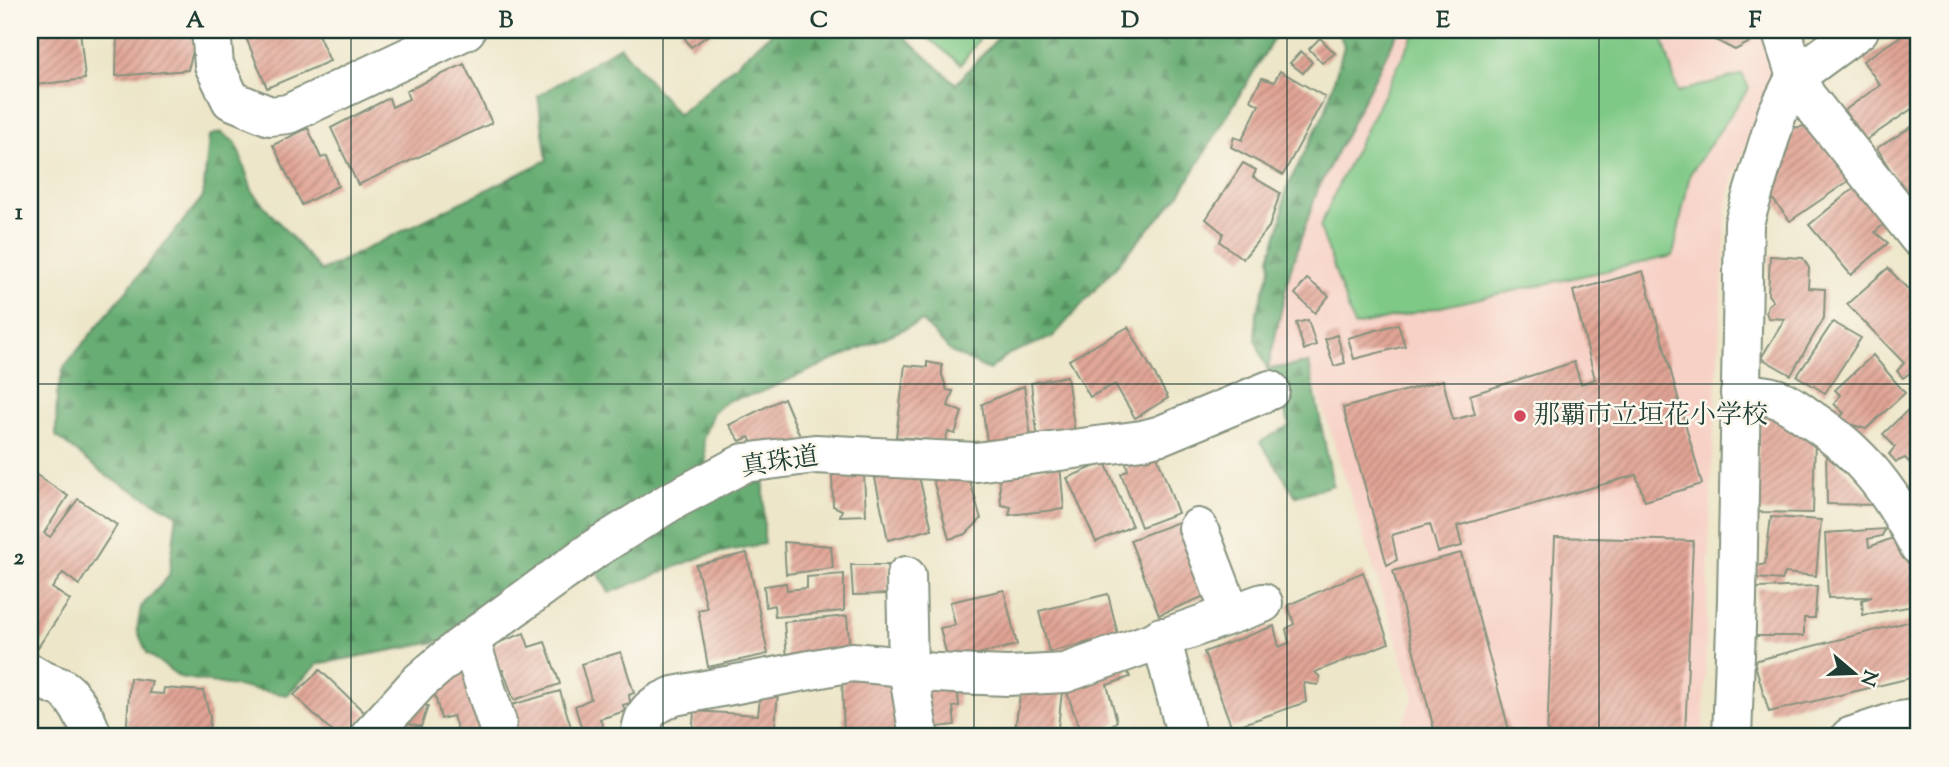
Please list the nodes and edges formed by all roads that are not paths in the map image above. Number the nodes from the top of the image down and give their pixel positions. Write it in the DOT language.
graph roads {
  1 [pos="211,30"];
  2 [pos="466,30"];
  3 [pos="1781,30"];
  4 [pos="1859,30"];
  5 [pos="1796,76"];
  6 [pos="1919,239"];
  7 [pos="1270,390"];
  8 [pos="1740,393"];
  9 [pos="1198,528"];
  10 [pos="1919,546"];
  11 [pos="906,576"];
  12 [pos="1161,637"];
  13 [pos="470,640"];
  14 [pos="908,669"];
  15 [pos="30,673"];
  16 [pos="1919,718"];
  17 [pos="497,723"];
  18 [pos="93,737"];
  19 [pos="369,737"];
  20 [pos="640,737"];
  21 [pos="919,737"];
  22 [pos="1187,737"];
  23 [pos="1732,737"];
  24 [pos="1850,737"];
  1 -- 2 [label="street"];
  3 -- 5 [label="street"];
  4 -- 5 [label="street"];
  5 -- 6 [label="street"];
  5 -- 8 [label="street"];
  7 -- 13 [label="street, 真珠道"];
  8 -- 10 [label="street"];
  8 -- 23 [label="street"];
  9 -- 12 [label="street"];
  11 -- 14 [label="street"];
  12 -- 14 [label="street"];
  12 -- 22 [label="street"];
  13 -- 17 [label="street"];
  13 -- 19 [label="street, 真珠道"];
  14 -- 20 [label="street"];
  14 -- 21 [label="street"];
  15 -- 18 [label="street"];
  16 -- 24 [label="street"];
}
